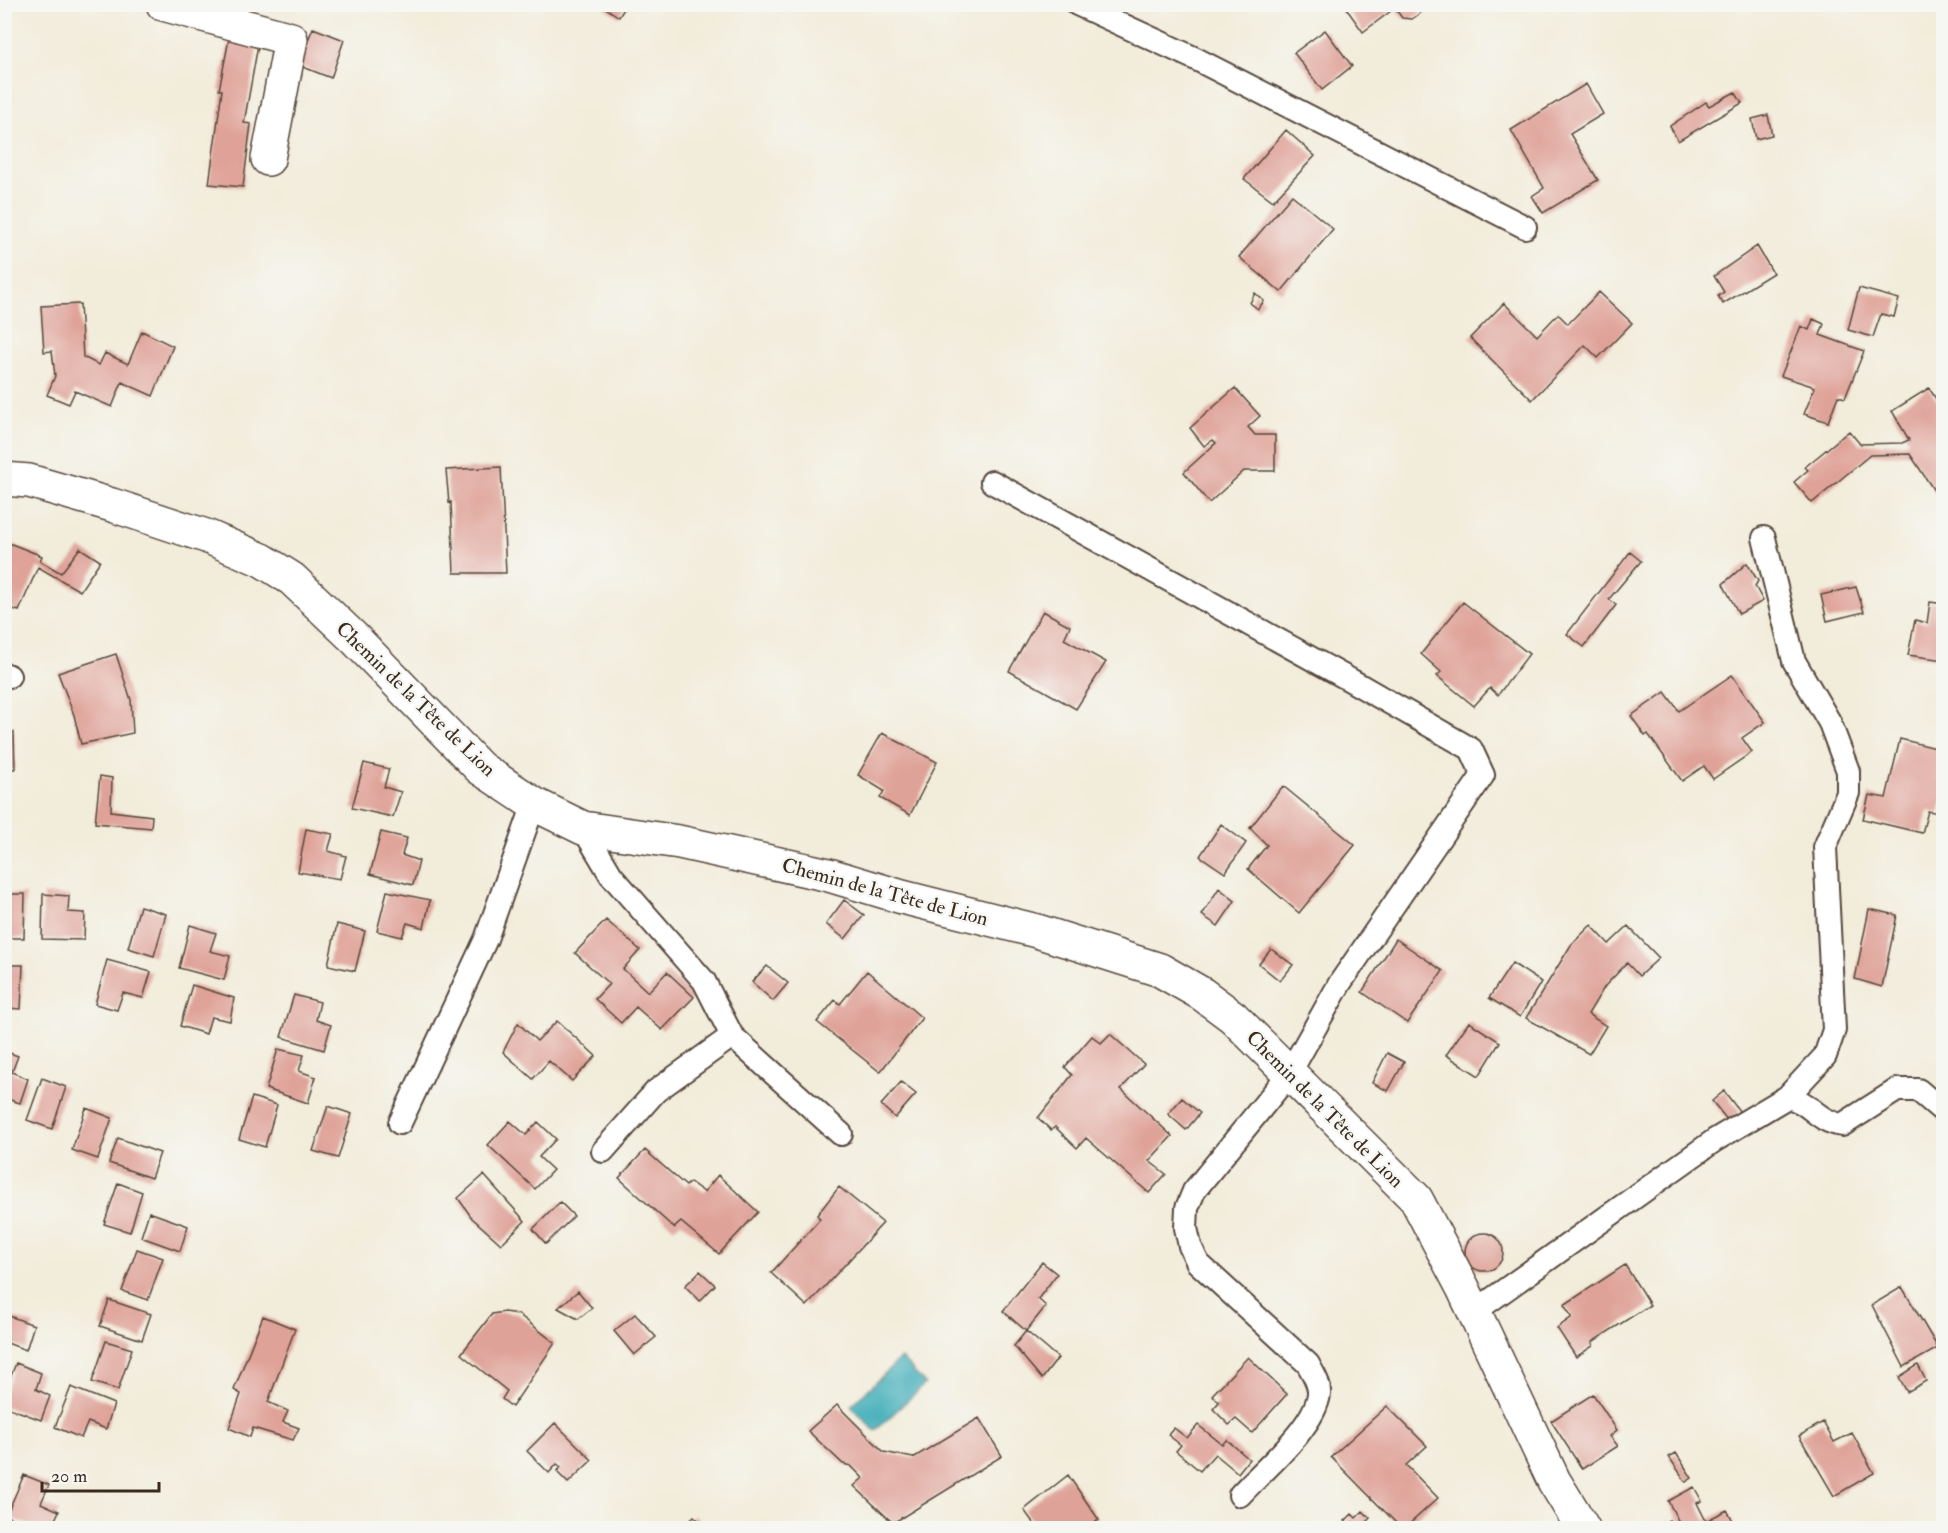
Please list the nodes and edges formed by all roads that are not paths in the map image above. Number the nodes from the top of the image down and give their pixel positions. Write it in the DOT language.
graph roads {
  1 [pos="163,4"];
  2 [pos="1077,4"];
  3 [pos="268,159"];
  4 [pos="1525,227"];
  5 [pos="4,479"];
  6 [pos="992,483"];
  7 [pos="1764,538"];
  8 [pos="534,804"];
  9 [pos="583,828"];
  10 [pos="732,1036"];
  11 [pos="1289,1074"];
  12 [pos="1787,1097"];
  13 [pos="1944,1112"];
  14 [pos="400,1123"];
  15 [pos="842,1134"];
  16 [pos="603,1151"];
  17 [pos="1474,1312"];
  18 [pos="1240,1495"];
  19 [pos="1583,1528"];
  1 -- 3 [label="street"];
  2 -- 4 [label="lane"];
  5 -- 8 [label="street, Chemin de la Tête de Lion"];
  6 -- 11 [label="lane"];
  7 -- 12 [label="lane"];
  8 -- 9 [label="street, Chemin de la Tête de Lion"];
  8 -- 14 [label="lane"];
  9 -- 10 [label="lane"];
  9 -- 11 [label="street, Chemin de la Tête de Lion"];
  10 -- 15 [label="lane"];
  10 -- 16 [label="lane"];
  11 -- 17 [label="street, Chemin de la Tête de Lion"];
  11 -- 18 [label="lane"];
  12 -- 13 [label="lane"];
  12 -- 17 [label="lane"];
  17 -- 19 [label="street, Chemin de la Tête de Lion"];
}
